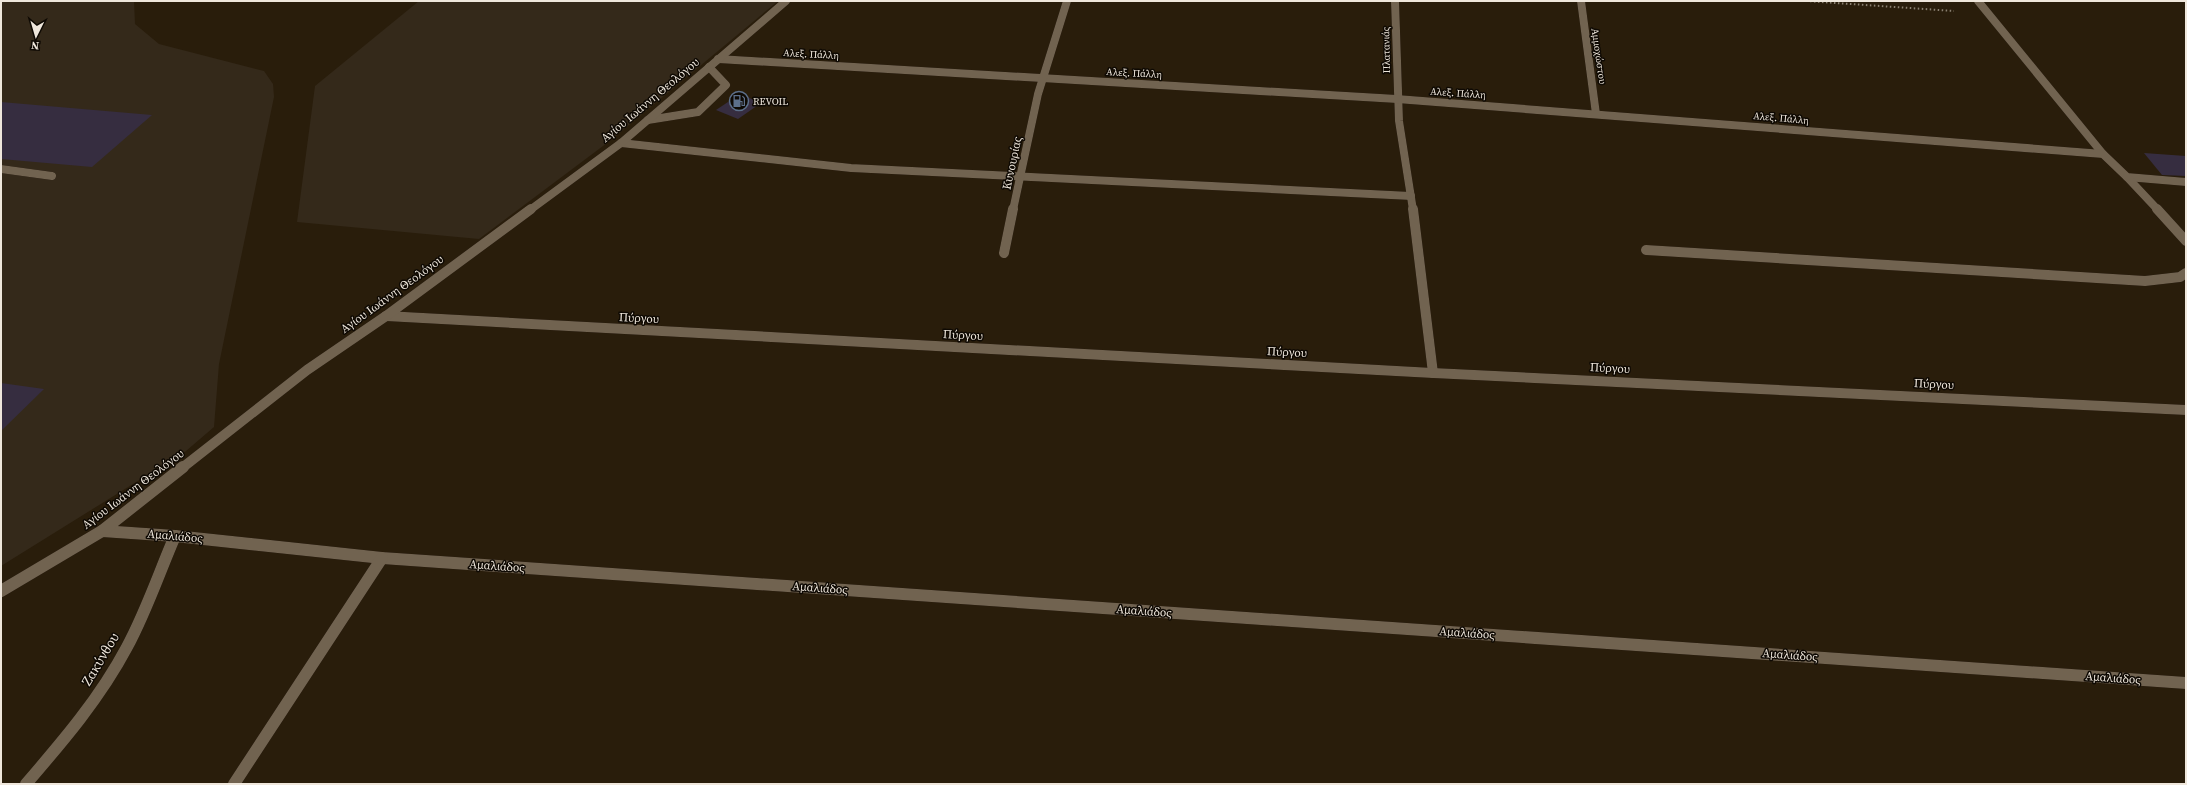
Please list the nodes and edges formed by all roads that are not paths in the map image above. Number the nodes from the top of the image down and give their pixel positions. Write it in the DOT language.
graph roads {
  1 [pos="786,1"];
  2 [pos="1067,1"];
  3 [pos="1394,1"];
  4 [pos="1581,1"];
  5 [pos="1978,1"];
  6 [pos="718,59"];
  7 [pos="709,67"];
  8 [pos="1042,78"];
  9 [pos="1397,98"];
  10 [pos="1596,114"];
  11 [pos="648,120"];
  12 [pos="621,143"];
  13 [pos="2103,154"];
  14 [pos="1,169"];
  15 [pos="52,176"];
  16 [pos="2127,177"];
  17 [pos="1021,178"];
  18 [pos="2186,182"];
  19 [pos="1411,196"];
  20 [pos="2186,241"];
  21 [pos="1646,250"];
  22 [pos="1004,253"];
  23 [pos="2186,273"];
  24 [pos="386,316"];
  25 [pos="1434,373"];
  26 [pos="2186,410"];
  27 [pos="102,531"];
  28 [pos="175,536"];
  29 [pos="382,558"];
  30 [pos="1,591"];
  31 [pos="2186,683"];
  32 [pos="26,784"];
  33 [pos="234,784"];
  1 -- 6 [label="street, Αγίου Ιωάννη Θεολόγου"];
  2 -- 8 [label="street, Κυνουρίας"];
  3 -- 9 [label="street, Πλατανιάς"];
  4 -- 10 [label="street, Αμμοχώστου"];
  5 -- 13 [label="street"];
  6 -- 7 [label="street, Αγίου Ιωάννη Θεολόγου"];
  6 -- 8 [label="street, Αλεξ. Πάλλη"];
  7 -- 11 [label="street, Αγίου Ιωάννη Θεολόγου"];
  7 -- 11 [label="street"];
  8 -- 9 [label="street, Αλεξ. Πάλλη"];
  8 -- 17 [label="street, Κυνουρίας"];
  9 -- 10 [label="street, Αλεξ. Πάλλη"];
  9 -- 19 [label="street, Πλατανιάς"];
  10 -- 13 [label="street, Αλεξ. Πάλλη"];
  11 -- 12 [label="street, Αγίου Ιωάννη Θεολόγου"];
  12 -- 17 [label="street"];
  12 -- 24 [label="street, Αγίου Ιωάννη Θεολόγου"];
  13 -- 16 [label="street"];
  14 -- 15 [label="street"];
  16 -- 18 [label="street"];
  16 -- 20 [label="street"];
  17 -- 19 [label="street"];
  17 -- 22 [label="street, Κυνουρίας"];
  19 -- 25 [label="street, Πλατανιάς"];
  21 -- 23 [label="street"];
  24 -- 25 [label="street, Πύργου"];
  24 -- 27 [label="street, Αγίου Ιωάννη Θεολόγου"];
  25 -- 26 [label="street, Πύργου"];
  27 -- 28 [label="street, Αμαλιάδος"];
  27 -- 30 [label="street, Αγίου Ιωάννη Θεολόγου"];
  28 -- 29 [label="street, Αμαλιάδος"];
  28 -- 32 [label="street, Ζακύνθου"];
  29 -- 31 [label="street, Αμαλιάδος"];
  29 -- 33 [label="street"];
}
